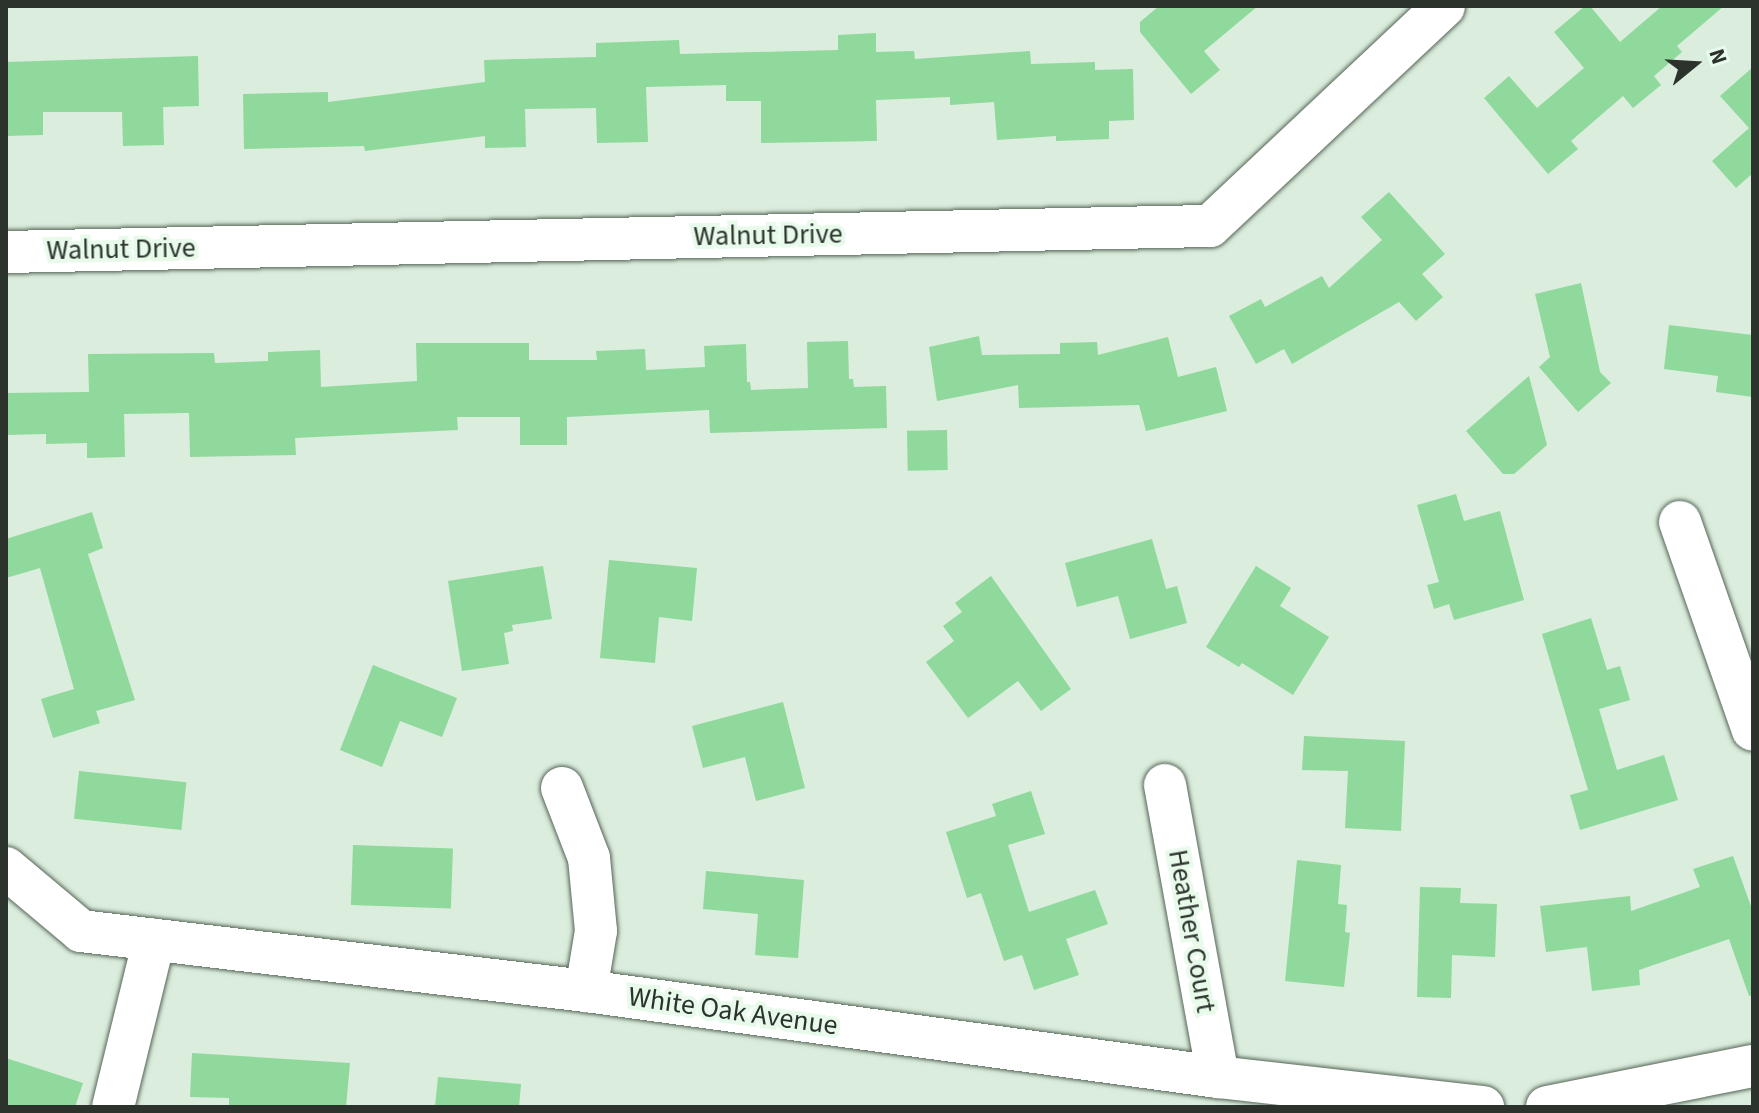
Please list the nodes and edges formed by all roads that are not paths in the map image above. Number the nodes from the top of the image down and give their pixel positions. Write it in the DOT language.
graph roads {
  1 [pos="1444,6"];
  2 [pos="6,252"];
  3 [pos="1680,522"];
  4 [pos="1753,730"];
  5 [pos="1165,785"];
  6 [pos="562,788"];
  7 [pos="6,868"];
  8 [pos="154,940"];
  9 [pos="586,991"];
  10 [pos="1753,1066"];
  11 [pos="1218,1077"];
  12 [pos="113,1107"];
  13 [pos="1483,1107"];
  14 [pos="1547,1107"];
  1 -- 2 [label="street, Walnut Drive"];
  3 -- 4 [label="street"];
  5 -- 11 [label="street, Heather Court"];
  6 -- 9 [label="street"];
  7 -- 8 [label="street, White Oak Avenue"];
  8 -- 9 [label="street, White Oak Avenue"];
  8 -- 12 [label="street"];
  9 -- 11 [label="street, White Oak Avenue"];
  10 -- 14 [label="street"];
  11 -- 13 [label="street, White Oak Avenue"];
}
